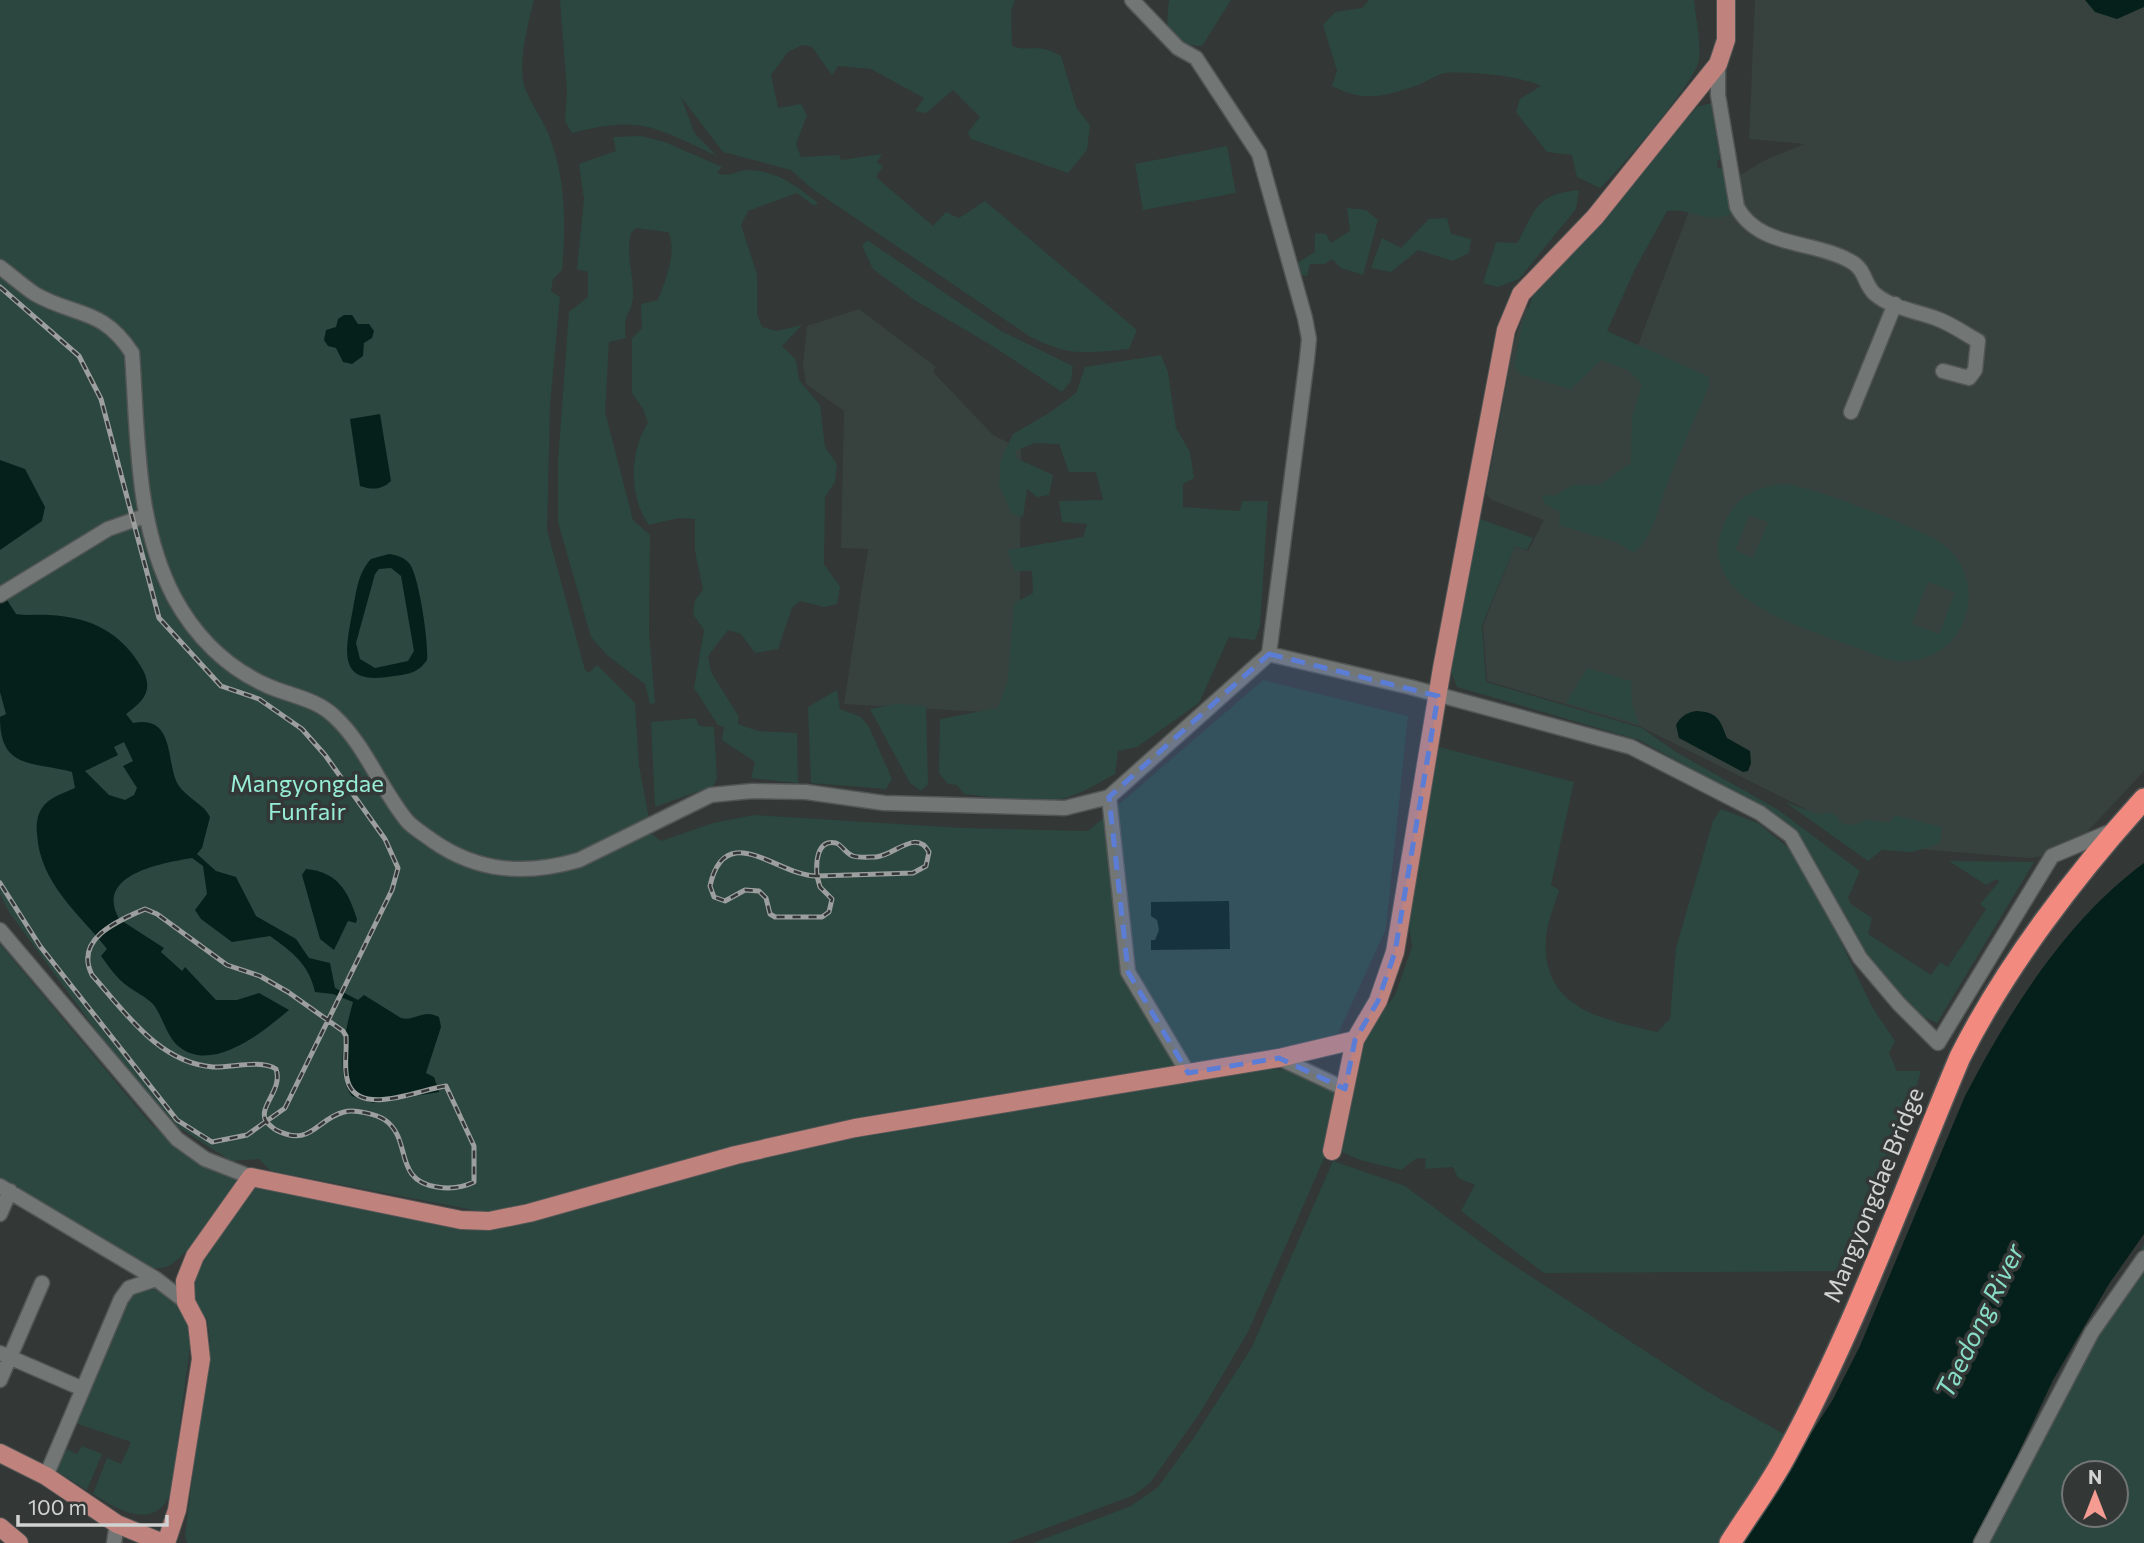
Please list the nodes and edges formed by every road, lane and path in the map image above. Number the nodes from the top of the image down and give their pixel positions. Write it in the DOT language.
graph roads {
  1 [pos="1132,0"];
  2 [pos="1726,0"];
  3 [pos="1718,64"];
  4 [pos="0,267"];
  5 [pos="1895,304"];
  6 [pos="1943,371"];
  7 [pos="1850,412"];
  8 [pos="145,516"];
  9 [pos="3,593"];
  10 [pos="1269,653"];
  11 [pos="1438,696"];
  12 [pos="1109,797"];
  13 [pos="2144,799"];
  14 [pos="2118,828"];
  15 [pos="0,930"];
  16 [pos="1355,1040"];
  17 [pos="1279,1058"];
  18 [pos="1188,1073"];
  19 [pos="1345,1089"];
  20 [pos="1332,1151"];
  21 [pos="251,1177"];
  22 [pos="5,1189"];
  23 [pos="0,1214"];
  24 [pos="2144,1258"];
  25 [pos="156,1279"];
  26 [pos="41,1283"];
  27 [pos="186,1302"];
  28 [pos="5,1355"];
  29 [pos="0,1380"];
  30 [pos="83,1389"];
  31 [pos="0,1453"];
  32 [pos="46,1476"];
  33 [pos="117,1524"];
  34 [pos="0,1527"];
  35 [pos="19,1543"];
  36 [pos="114,1543"];
  37 [pos="165,1543"];
  38 [pos="1730,1543"];
  39 [pos="1981,1543"];
  1 -- 10 [label="street"];
  2 -- 3 [label="main road"];
  3 -- 5 [label="street"];
  3 -- 11 [label="main road"];
  4 -- 8 [label="street"];
  5 -- 6 [label="street"];
  5 -- 7 [label="street"];
  8 -- 9 [label="street"];
  8 -- 12 [label="street"];
  10 -- 11 [label="street"];
  10 -- 12 [label="street"];
  11 -- 14 [label="street"];
  11 -- 16 [label="main road"];
  12 -- 18 [label="street"];
  13 -- 14 [label="highway, Mangyongdae Bridge"];
  14 -- 38 [label="highway, Mangyongdae Bridge"];
  15 -- 21 [label="street"];
  16 -- 17 [label="main road"];
  16 -- 19 [label="main road"];
  17 -- 18 [label="main road"];
  17 -- 19 [label="street"];
  18 -- 21 [label="main road"];
  19 -- 20 [label="main road"];
  21 -- 27 [label="main road"];
  22 -- 23 [label="street"];
  22 -- 25 [label="street"];
  24 -- 39 [label="street"];
  25 -- 27 [label="street"];
  25 -- 30 [label="street"];
  26 -- 28 [label="street"];
  27 -- 37 [label="main road"];
  28 -- 29 [label="street"];
  28 -- 30 [label="street"];
  30 -- 32 [label="street"];
  31 -- 32 [label="main road"];
  32 -- 33 [label="main road"];
  33 -- 36 [label="street"];
  33 -- 37 [label="main road"];
  34 -- 35 [label="main road"];
}
